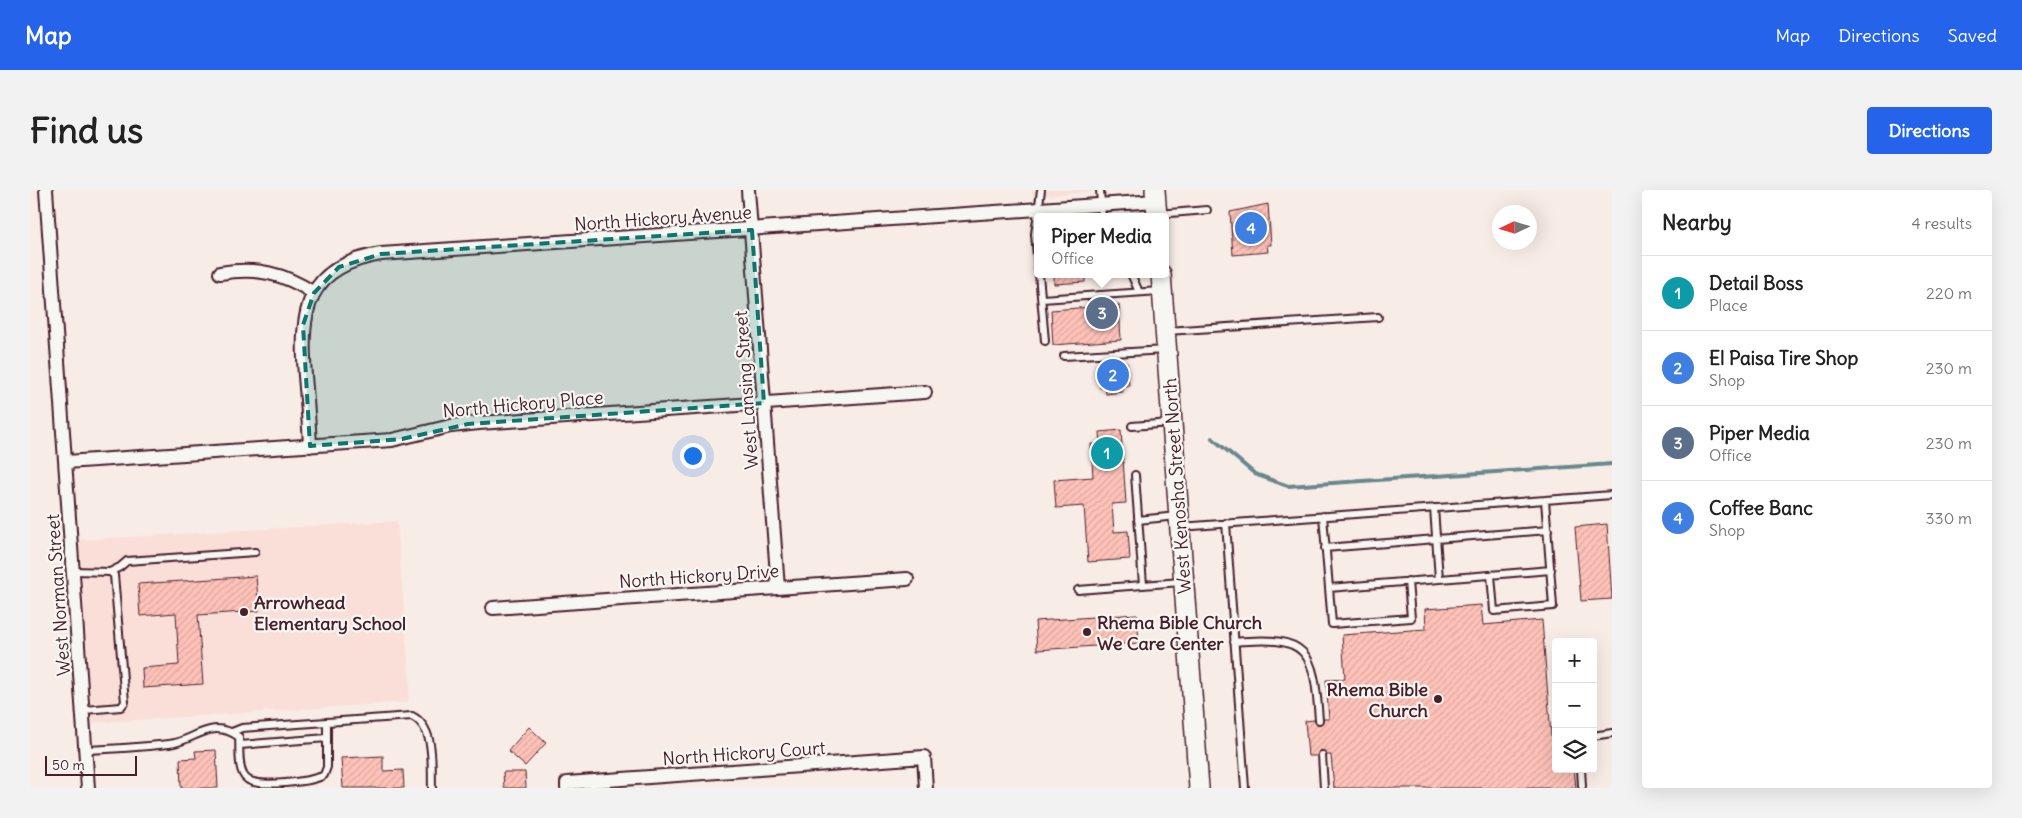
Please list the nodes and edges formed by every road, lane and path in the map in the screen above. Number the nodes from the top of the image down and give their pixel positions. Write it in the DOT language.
graph roads {
  1 [pos="46,190"];
  2 [pos="748,190"];
  3 [pos="1041,190"];
  4 [pos="1100,190"];
  5 [pos="1156,205"];
  6 [pos="1207,210"];
  7 [pos="1102,211"];
  8 [pos="1038,213"];
  9 [pos="1083,213"];
  10 [pos="1034,218"];
  11 [pos="752,230"];
  12 [pos="220,273"];
  13 [pos="1039,278"];
  14 [pos="1133,278"];
  15 [pos="1162,282"];
  16 [pos="1139,292"];
  17 [pos="314,293"];
  18 [pos="1042,299"];
  19 [pos="1378,317"];
  20 [pos="1166,340"];
  21 [pos="1044,341"];
  22 [pos="1064,356"];
  23 [pos="925,392"];
  24 [pos="764,403"];
  25 [pos="1172,423"];
  26 [pos="1132,426"];
  27 [pos="310,446"];
  28 [pos="66,462"];
  29 [pos="1135,475"];
  30 [pos="1612,494"];
  31 [pos="1545,500"];
  32 [pos="1434,508"];
  33 [pos="1323,516"];
  34 [pos="1138,520"];
  35 [pos="1179,522"];
  36 [pos="1226,523"];
  37 [pos="1548,530"];
  38 [pos="1436,539"];
  39 [pos="1325,548"];
  40 [pos="255,552"];
  41 [pos="1551,570"];
  42 [pos="74,571"];
  43 [pos="110,572"];
  44 [pos="1491,575"];
  45 [pos="907,579"];
  46 [pos="1439,579"];
  47 [pos="1408,581"];
  48 [pos="1184,582"];
  49 [pos="1143,585"];
  50 [pos="778,588"];
  51 [pos="1329,588"];
  52 [pos="1078,590"];
  53 [pos="493,608"];
  54 [pos="1234,642"];
  55 [pos="84,710"];
  56 [pos="1319,720"];
  57 [pos="327,722"];
  58 [pos="232,732"];
  59 [pos="1612,732"];
  60 [pos="1597,735"];
  61 [pos="327,738"];
  62 [pos="240,745"];
  63 [pos="86,750"];
  64 [pos="1322,755"];
  65 [pos="1581,773"];
  66 [pos="567,786"];
  67 [pos="1582,786"];
  68 [pos="88,788"];
  69 [pos="432,788"];
  70 [pos="926,788"];
  71 [pos="1199,788"];
  72 [pos="1245,788"];
  73 [pos="1324,788"];
  1 -- 28 [label="street, West Norman Street"];
  2 -- 11 [label="street, West Lansing Street"];
  3 -- 8 [label="lane"];
  4 -- 7 [label="lane"];
  5 -- 6 [label="lane"];
  5 -- 7 [label="street, North Hickory Avenue"];
  7 -- 9 [label="street, North Hickory Avenue"];
  10 -- 11 [label="street, North Hickory Avenue"];
  11 -- 17 [label="street, North Hickory Avenue"];
  11 -- 24 [label="street, West Lansing Street"];
  12 -- 17 [label="street"];
  13 -- 18 [label="lane"];
  14 -- 16 [label="lane"];
  15 -- 16 [label="lane"];
  15 -- 20 [label="main road, West Kenosha Street North"];
  16 -- 18 [label="lane"];
  17 -- 27 [label="street, North Hickory Avenue"];
  18 -- 21 [label="lane"];
  19 -- 20 [label="lane"];
  20 -- 22 [label="lane"];
  20 -- 25 [label="main road, West Kenosha Street North"];
  23 -- 24 [label="street, North Hickory Place"];
  24 -- 27 [label="street, North Hickory Place"];
  24 -- 50 [label="street, West Lansing Street"];
  25 -- 26 [label="lane"];
  25 -- 35 [label="main road, West Kenosha Street North"];
  27 -- 28 [label="street, North Hickory Place"];
  28 -- 42 [label="street, West Norman Street"];
  29 -- 34 [label="lane"];
  30 -- 31 [label="lane"];
  31 -- 32 [label="lane"];
  31 -- 37 [label="lane"];
  32 -- 33 [label="lane"];
  32 -- 38 [label="lane"];
  33 -- 36 [label="lane"];
  33 -- 39 [label="lane"];
  34 -- 35 [label="lane"];
  34 -- 49 [label="lane"];
  35 -- 36 [label="lane"];
  35 -- 48 [label="main road, West Kenosha Street North"];
  36 -- 54 [label="lane"];
  37 -- 38 [label="lane"];
  37 -- 41 [label="lane"];
  38 -- 39 [label="lane"];
  38 -- 46 [label="lane"];
  39 -- 51 [label="lane"];
  40 -- 43 [label="lane"];
  41 -- 44 [label="lane"];
  41 -- 44 [label="lane"];
  42 -- 43 [label="lane"];
  42 -- 55 [label="street, West Norman Street"];
  43 -- 55 [label="lane"];
  44 -- 46 [label="lane"];
  45 -- 50 [label="street, North Hickory Drive"];
  46 -- 47 [label="lane"];
  47 -- 51 [label="lane"];
  47 -- 51 [label="lane"];
  48 -- 49 [label="lane"];
  48 -- 71 [label="main road, West Kenosha Street North"];
  49 -- 52 [label="lane"];
  50 -- 53 [label="street, North Hickory Drive"];
  54 -- 56 [label="lane"];
  54 -- 72 [label="lane"];
  55 -- 63 [label="street, West Norman Street"];
  57 -- 58 [label="lane"];
  57 -- 61 [label="lane"];
  57 -- 69 [label="lane"];
  58 -- 62 [label="lane"];
  58 -- 63 [label="lane"];
  59 -- 60 [label="lane"];
  61 -- 62 [label="lane"];
  61 -- 62 [label="lane"];
  63 -- 68 [label="street, West Norman Street"];
  64 -- 73 [label="lane"];
  65 -- 67 [label="lane"];
  66 -- 70 [label="street, North Hickory Court"];
}
